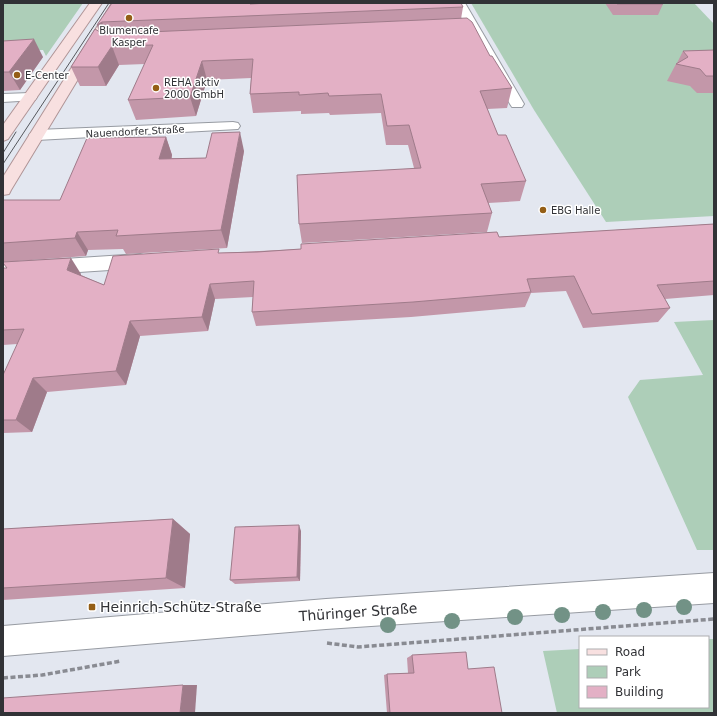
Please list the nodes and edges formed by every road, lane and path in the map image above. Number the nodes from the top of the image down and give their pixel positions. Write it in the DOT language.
graph roads {
  1 [pos="96,3"];
  2 [pos="118,3"];
  3 [pos="459,3"];
  4 [pos="459,31"];
  5 [pos="475,31"];
  6 [pos="30,97"];
  7 [pos="3,98"];
  8 [pos="517,104"];
  9 [pos="233,126"];
  10 [pos="37,135"];
  11 [pos="3,136"];
  12 [pos="3,190"];
  13 [pos="154,260"];
  14 [pos="3,270"];
  15 [pos="714,588"];
  16 [pos="714,619"];
  17 [pos="3,641"];
  18 [pos="320,643"];
  19 [pos="124,660"];
  20 [pos="3,678"];
  1 -- 6 [label="main road"];
  2 -- 10 [label="main road"];
  3 -- 5 [label="street"];
  4 -- 5 [label="street"];
  5 -- 8 [label="street"];
  6 -- 7 [label="street"];
  6 -- 11 [label="main road"];
  9 -- 10 [label="street, Nauendorfer Straße"];
  10 -- 12 [label="main road"];
  13 -- 14 [label="street"];
  15 -- 17 [label="street, Thüringer Straße"];
  16 -- 18 [label="path"];
  19 -- 20 [label="path"];
}
